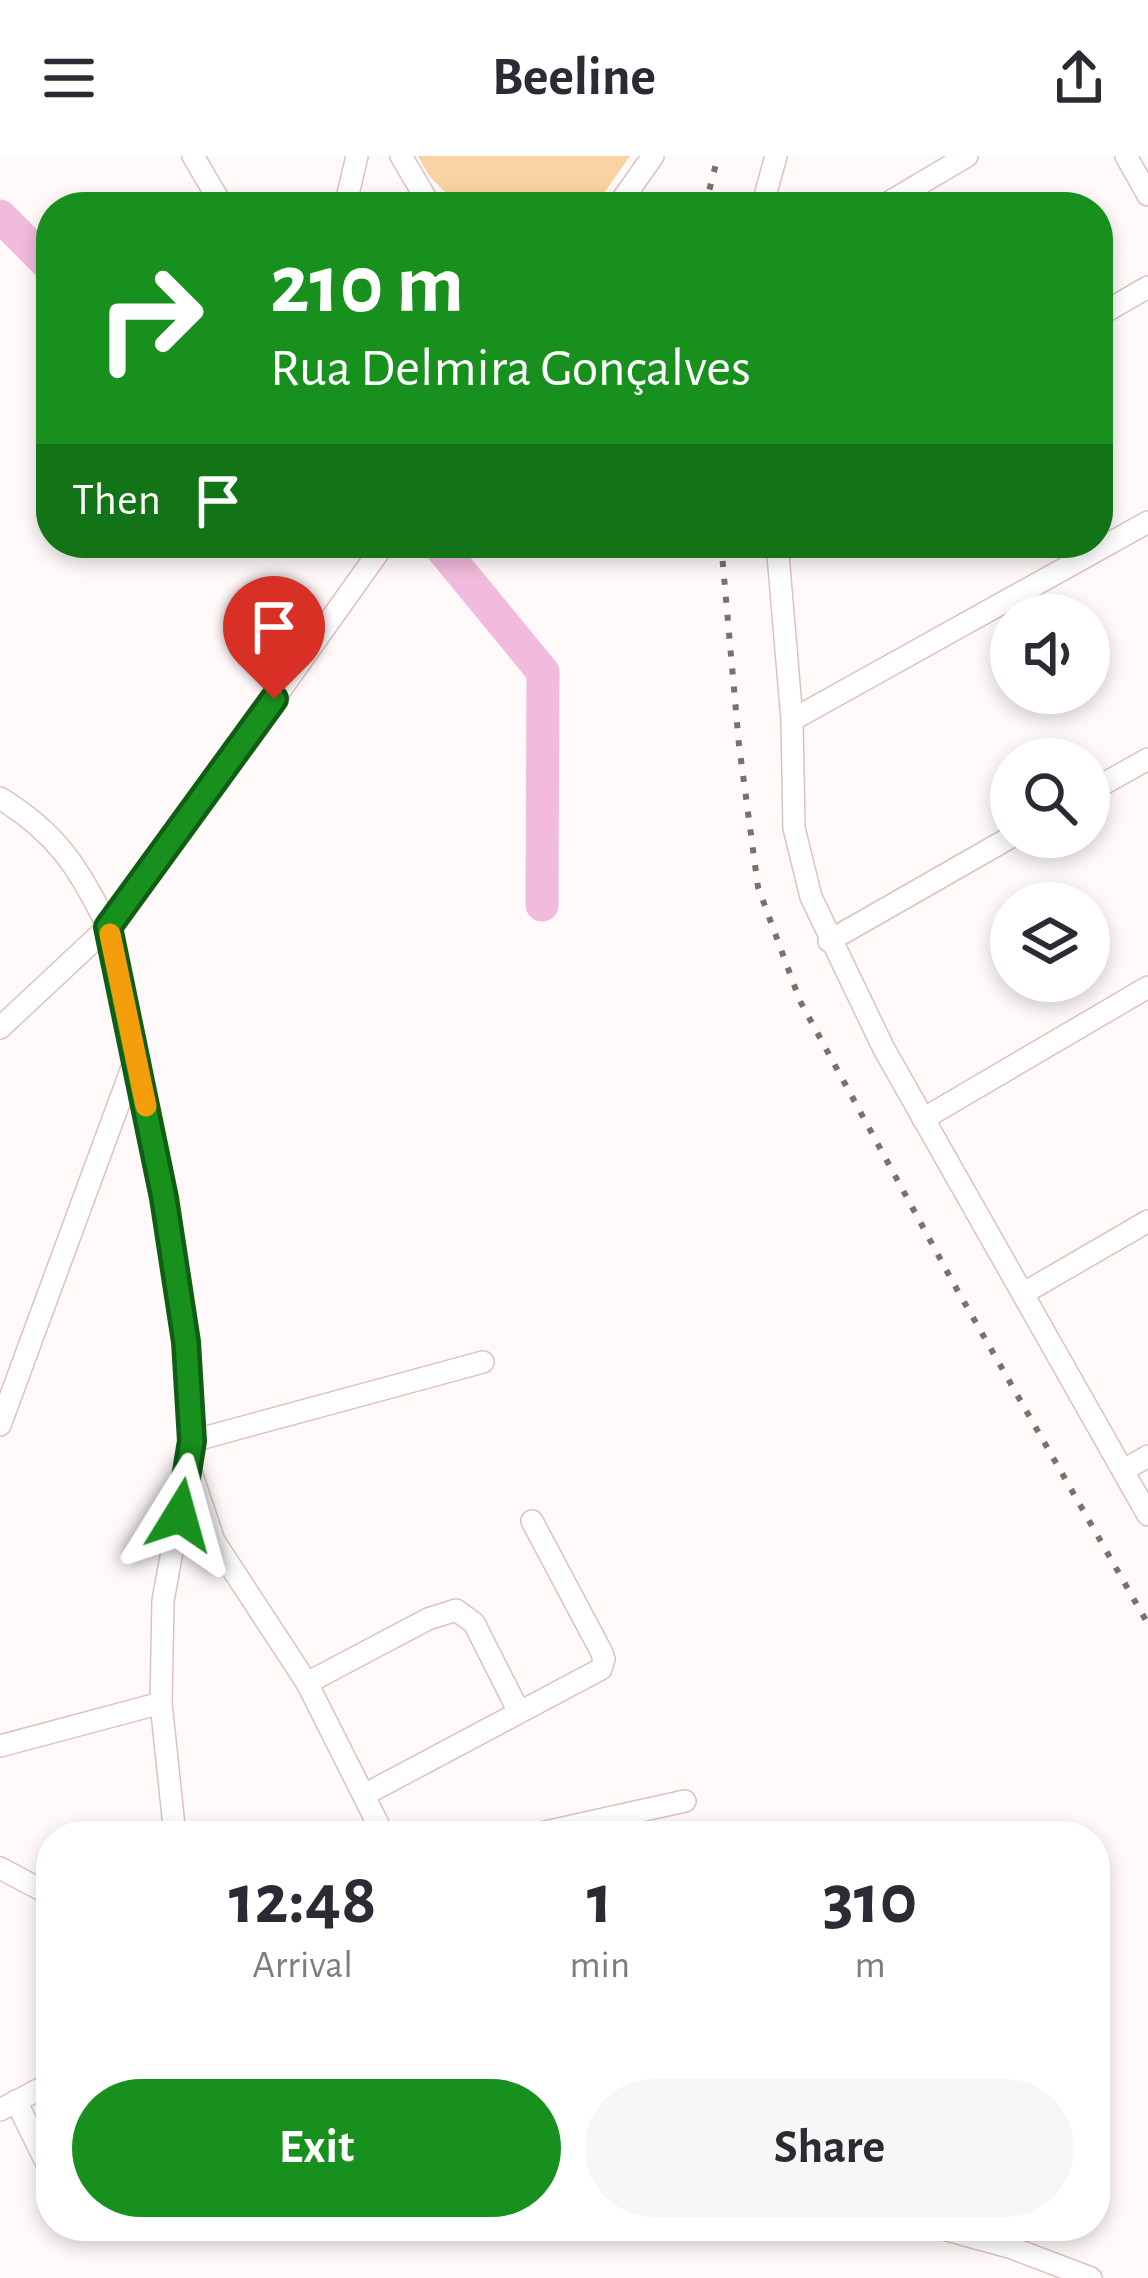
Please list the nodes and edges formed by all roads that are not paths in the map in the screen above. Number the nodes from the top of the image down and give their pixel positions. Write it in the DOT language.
graph roads {
  1 [pos="194,156"];
  2 [pos="357,156"];
  3 [pos="401,156"];
  4 [pos="653,156"];
  5 [pos="776,156"];
  6 [pos="968,156"];
  7 [pos="1126,156"];
  8 [pos="214,192"];
  9 [pos="349,192"];
  10 [pos="422,192"];
  11 [pos="628,192"];
  12 [pos="766,192"];
  13 [pos="907,192"];
  14 [pos="1148,195"];
  15 [pos="1148,287"];
  16 [pos="1113,307"];
  17 [pos="1148,522"];
  18 [pos="1113,541"];
  19 [pos="374,558"];
  20 [pos="778,558"];
  21 [pos="1083,558"];
  22 [pos="792,720"];
  23 [pos="1148,758"];
  24 [pos="1110,780"];
  25 [pos="0,798"];
  26 [pos="990,849"];
  27 [pos="108,927"];
  28 [pos="829,941"];
  29 [pos="1148,987"];
  30 [pos="0,1028"];
  31 [pos="136,1056"];
  32 [pos="923,1119"];
  33 [pos="1148,1221"];
  34 [pos="1024,1293"];
  35 [pos="483,1361"];
  36 [pos="0,1425"];
  37 [pos="190,1452"];
  38 [pos="1148,1456"];
  39 [pos="1124,1470"];
  40 [pos="1148,1515"];
  41 [pos="532,1521"];
  42 [pos="307,1684"];
  43 [pos="161,1703"];
  44 [pos="518,1711"];
  45 [pos="0,1746"];
  46 [pos="364,1795"];
  47 [pos="685,1801"];
  48 [pos="173,1821"];
  49 [pos="376,1821"];
  50 [pos="595,1821"];
  51 [pos="0,1868"];
  52 [pos="36,1887"];
  53 [pos="36,2091"];
  54 [pos="8,2105"];
  55 [pos="36,2149"];
  56 [pos="987,2241"];
  57 [pos="1091,2278"];
  1 -- 8 [label="street"];
  2 -- 9 [label="street"];
  3 -- 10 [label="street"];
  4 -- 11 [label="street"];
  5 -- 12 [label="street"];
  6 -- 13 [label="street"];
  7 -- 14 [label="street"];
  15 -- 16 [label="street"];
  17 -- 18 [label="street"];
  19 -- 27 [label="street"];
  20 -- 22 [label="street"];
  21 -- 22 [label="street"];
  22 -- 28 [label="street"];
  23 -- 24 [label="street"];
  25 -- 27 [label="street"];
  26 -- 28 [label="street"];
  27 -- 30 [label="street"];
  27 -- 31 [label="street"];
  28 -- 32 [label="street"];
  29 -- 32 [label="street"];
  31 -- 36 [label="street"];
  31 -- 37 [label="street"];
  32 -- 34 [label="street"];
  33 -- 34 [label="street"];
  34 -- 39 [label="street"];
  35 -- 37 [label="street"];
  37 -- 42 [label="street"];
  37 -- 43 [label="street"];
  38 -- 39 [label="street"];
  39 -- 40 [label="street"];
  41 -- 44 [label="street"];
  42 -- 44 [label="street"];
  42 -- 46 [label="street"];
  43 -- 45 [label="street"];
  43 -- 48 [label="street"];
  44 -- 46 [label="street"];
  46 -- 49 [label="street"];
  47 -- 50 [label="street"];
  51 -- 52 [label="street"];
  53 -- 54 [label="street"];
  54 -- 55 [label="street"];
  56 -- 57 [label="street"];
}
